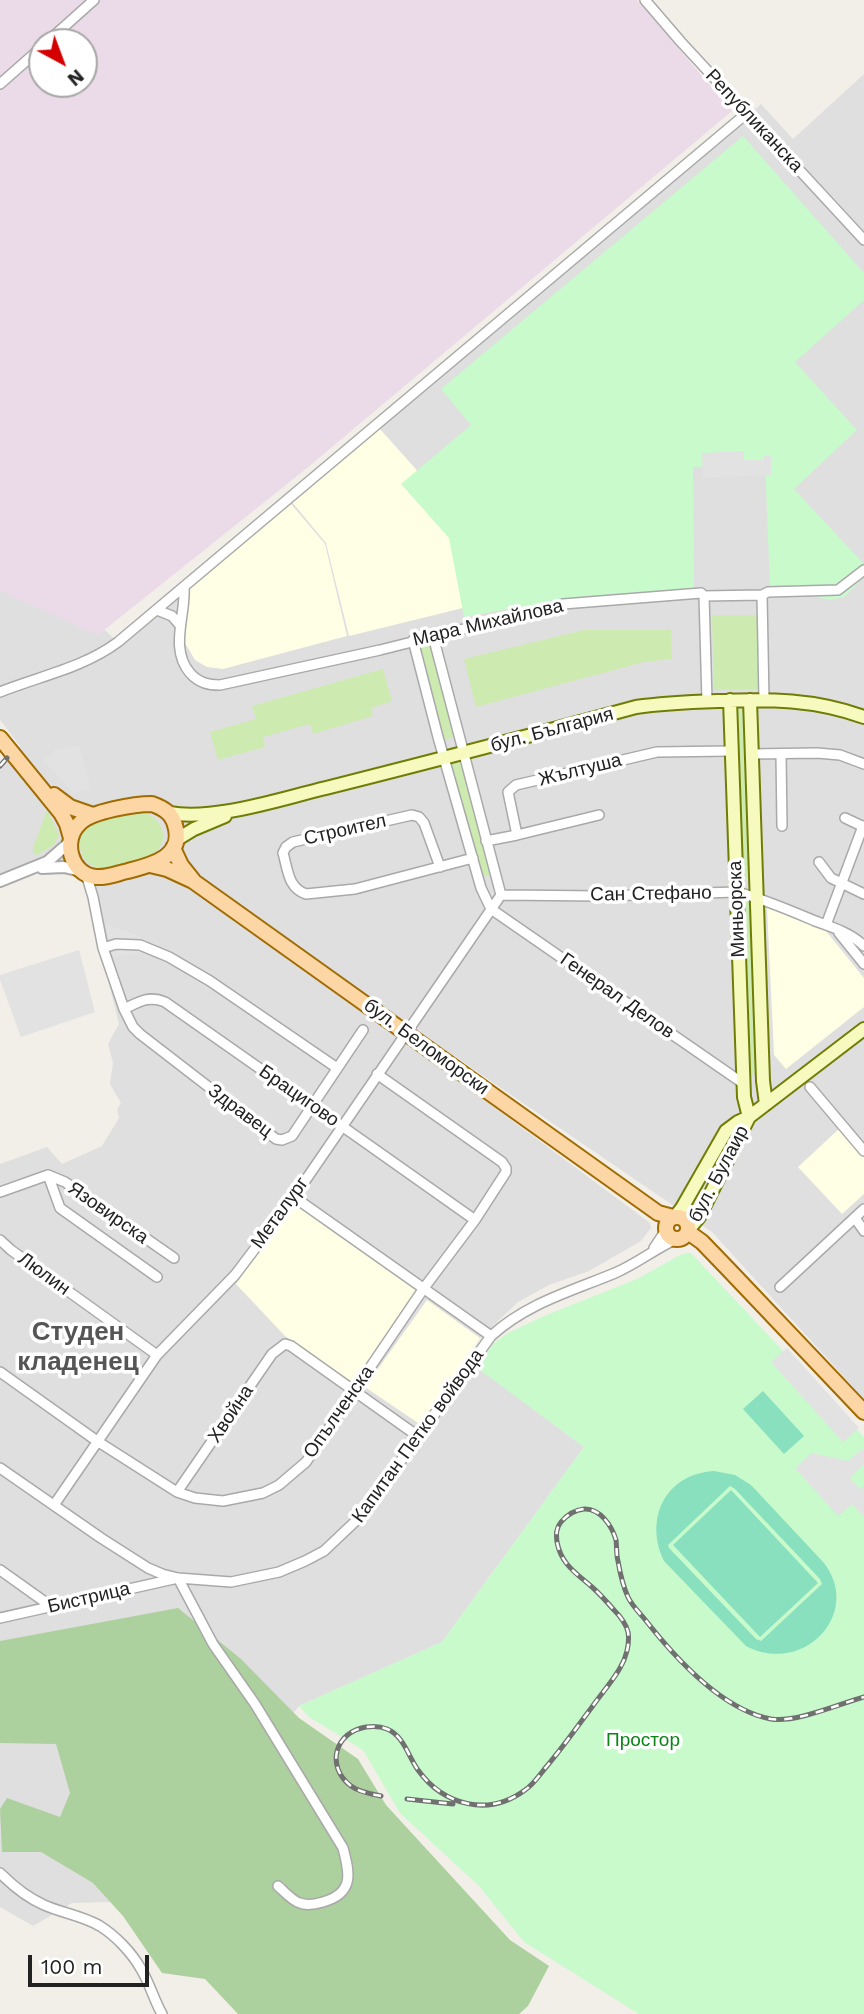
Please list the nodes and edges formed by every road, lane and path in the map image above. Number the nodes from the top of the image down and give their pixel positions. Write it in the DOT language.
graph roads {
  1 [pos="94,0"];
  2 [pos="645,0"];
  3 [pos="63,28"];
  4 [pos="28,59"];
  5 [pos="0,83"];
  6 [pos="747,113"];
  7 [pos="864,240"];
  8 [pos="864,570"];
  9 [pos="184,587"];
  10 [pos="762,595"];
  11 [pos="704,596"];
  12 [pos="157,610"];
  13 [pos="179,624"];
  14 [pos="433,636"];
  15 [pos="412,640"];
  16 [pos="0,692"];
  17 [pos="730,700"];
  18 [pos="750,700"];
  19 [pos="764,700"];
  20 [pos="707,701"];
  21 [pos="864,717"];
  22 [pos="0,738"];
  23 [pos="730,751"];
  24 [pos="465,753"];
  25 [pos="751,754"];
  26 [pos="781,754"];
  27 [pos="444,759"];
  28 [pos="864,764"];
  29 [pos="35,779"];
  30 [pos="245,807"];
  31 [pos="169,813"];
  32 [pos="599,815"];
  33 [pos="93,816"];
  34 [pos="845,818"];
  35 [pos="782,826"];
  36 [pos="864,827"];
  37 [pos="517,835"];
  38 [pos="71,840"];
  39 [pos="486,841"];
  40 [pos="174,844"];
  41 [pos="473,858"];
  42 [pos="819,862"];
  43 [pos="150,865"];
  44 [pos="440,867"];
  45 [pos="36,868"];
  46 [pos="90,874"];
  47 [pos="0,881"];
  48 [pos="194,881"];
  49 [pos="842,884"];
  50 [pos="737,892"];
  51 [pos="864,894"];
  52 [pos="501,895"];
  53 [pos="93,897"];
  54 [pos="758,897"];
  55 [pos="491,909"];
  56 [pos="831,927"];
  57 [pos="864,946"];
  58 [pos="103,947"];
  59 [pos="864,964"];
  60 [pos="126,1013"];
  61 [pos="864,1028"];
  62 [pos="363,1030"];
  63 [pos="407,1032"];
  64 [pos="337,1068"];
  65 [pos="377,1074"];
  66 [pos="744,1084"];
  67 [pos="810,1087"];
  68 [pos="766,1104"];
  69 [pos="313,1105"];
  70 [pos="749,1117"];
  71 [pos="342,1126"];
  72 [pos="864,1151"];
  73 [pos="48,1175"];
  74 [pos="0,1192"];
  75 [pos="294,1196"];
  76 [pos="864,1209"];
  77 [pos="855,1218"];
  78 [pos="475,1220"];
  79 [pos="676,1228"];
  80 [pos="864,1231"];
  81 [pos="0,1240"];
  82 [pos="174,1258"];
  83 [pos="157,1277"];
  84 [pos="779,1287"];
  85 [pos="425,1288"];
  86 [pos="491,1336"];
  87 [pos="157,1355"];
  88 [pos="0,1372"];
  89 [pos="353,1392"];
  90 [pos="864,1412"];
  91 [pos="419,1437"];
  92 [pos="97,1441"];
  93 [pos="0,1468"];
  94 [pos="177,1492"];
  95 [pos="54,1505"];
  96 [pos="0,1570"];
  97 [pos="178,1578"];
  98 [pos="52,1607"];
  99 [pos="0,1618"];
  100 [pos="0,1873"];
  101 [pos="278,1886"];
  102 [pos="162,2014"];
  1 -- 3 [label="street"];
  2 -- 6 [label="street, Републиканска"];
  4 -- 5 [label="street"];
  6 -- 7 [label="street, Републиканска"];
  6 -- 9 [label="street"];
  8 -- 10 [label="street, Мара Михайлова"];
  9 -- 12 [label="street"];
  9 -- 13 [label="street, Мара Михайлова"];
  10 -- 11 [label="street, Мара Михайлова"];
  10 -- 19 [label="street"];
  11 -- 14 [label="street, Мара Михайлова"];
  11 -- 20 [label="street"];
  12 -- 13 [label="street"];
  12 -- 16 [label="street"];
  13 -- 15 [label="street, Мара Михайлова"];
  14 -- 15 [label="street, Мара Михайлова"];
  14 -- 24 [label="street"];
  15 -- 27 [label="street"];
  17 -- 18 [label="main road, бул. България"];
  17 -- 20 [label="main road, бул. България"];
  17 -- 23 [label="main road, Миньорска"];
  18 -- 19 [label="main road, бул. България"];
  18 -- 25 [label="main road, Миньорска"];
  19 -- 21 [label="main road, бул. България"];
  20 -- 24 [label="main road, бул. България"];
  22 -- 29 [label="main road"];
  23 -- 37 [label="street, Жълтуша"];
  23 -- 50 [label="main road, Миньорска"];
  24 -- 27 [label="main road, бул. България"];
  24 -- 39 [label="street"];
  25 -- 26 [label="street"];
  25 -- 54 [label="main road, Миньорска"];
  26 -- 28 [label="street"];
  26 -- 35 [label="street"];
  27 -- 30 [label="main road, бул. България"];
  27 -- 41 [label="street"];
  29 -- 33 [label="main road"];
  29 -- 38 [label="main road"];
  30 -- 31 [label="main road, бул. България"];
  30 -- 40 [label="main road, бул. България"];
  31 -- 33 [label="main road"];
  31 -- 40 [label="main road"];
  32 -- 37 [label="street"];
  33 -- 38 [label="main road"];
  34 -- 36 [label="street"];
  36 -- 49 [label="street"];
  37 -- 39 [label="street"];
  38 -- 45 [label="street"];
  38 -- 46 [label="main road"];
  39 -- 52 [label="street"];
  40 -- 43 [label="main road"];
  40 -- 48 [label="main road, бул. Беломорски"];
  41 -- 44 [label="street, Строител"];
  41 -- 55 [label="street"];
  42 -- 49 [label="street"];
  43 -- 46 [label="main road"];
  43 -- 48 [label="main road, бул. Беломорски"];
  44 -- 44 [label="street, Строител"];
  45 -- 46 [label="street"];
  45 -- 47 [label="street"];
  46 -- 53 [label="street"];
  46 -- 53 [label="street"];
  48 -- 63 [label="main road, бул. Беломорски"];
  49 -- 51 [label="street"];
  49 -- 56 [label="street"];
  50 -- 52 [label="street, Сан Стефано"];
  50 -- 54 [label="street, Сан Стефано"];
  50 -- 66 [label="main road, Миньорска"];
  52 -- 55 [label="street, Металург"];
  53 -- 58 [label="street"];
  54 -- 56 [label="street, Сан Стефано"];
  54 -- 68 [label="main road, Миньорска"];
  55 -- 63 [label="street, Металург"];
  55 -- 66 [label="street, Генерал Делов"];
  56 -- 57 [label="street, Сан Стефано"];
  56 -- 59 [label="street, Сан Стефано"];
  58 -- 60 [label="street"];
  58 -- 64 [label="street"];
  60 -- 69 [label="street, Брацигово"];
  60 -- 69 [label="street, Здравец"];
  61 -- 68 [label="main road, бул. Булаир"];
  62 -- 64 [label="street, Здравец"];
  63 -- 65 [label="street, Металург"];
  63 -- 79 [label="main road, бул. Беломорски"];
  64 -- 69 [label="street, Здравец"];
  65 -- 71 [label="street, Металург"];
  65 -- 78 [label="street, Опълченска"];
  66 -- 70 [label="main road, Миньорска"];
  67 -- 72 [label="street"];
  68 -- 70 [label="main road, бул. Булаир"];
  69 -- 71 [label="street, Брацигово"];
  70 -- 79 [label="main road, бул. Булаир"];
  70 -- 79 [label="main road, бул. Булаир"];
  71 -- 75 [label="street, Металург"];
  71 -- 78 [label="street, Брацигово"];
  73 -- 74 [label="street, Язовирска"];
  73 -- 82 [label="street, Язовирска"];
  73 -- 83 [label="street"];
  75 -- 85 [label="street"];
  75 -- 87 [label="street, Металург"];
  76 -- 77 [label="street"];
  77 -- 80 [label="street"];
  77 -- 84 [label="street"];
  78 -- 85 [label="street, Опълченска"];
  79 -- 86 [label="street, Капитан Петко войвода"];
  79 -- 90 [label="main road, бул. Беломорски"];
  81 -- 87 [label="street, Люлин"];
  85 -- 86 [label="street"];
  85 -- 89 [label="street, Опълченска"];
  86 -- 91 [label="street, Капитан Петко войвода"];
  87 -- 92 [label="street, Металург"];
  88 -- 92 [label="street, Опълченска"];
  89 -- 91 [label="street"];
  89 -- 94 [label="street, Опълченска"];
  89 -- 94 [label="street, Хвойна"];
  91 -- 97 [label="street, Капитан Петко войвода"];
  92 -- 94 [label="street, Опълченска"];
  92 -- 95 [label="street, Металург"];
  93 -- 95 [label="street, Капитан Петко войвода"];
  95 -- 97 [label="street, Капитан Петко войвода"];
  96 -- 98 [label="street"];
  97 -- 98 [label="street, Бистрица"];
  97 -- 101 [label="street"];
  98 -- 99 [label="street, Бистрица"];
  100 -- 102 [label="street"];
}
